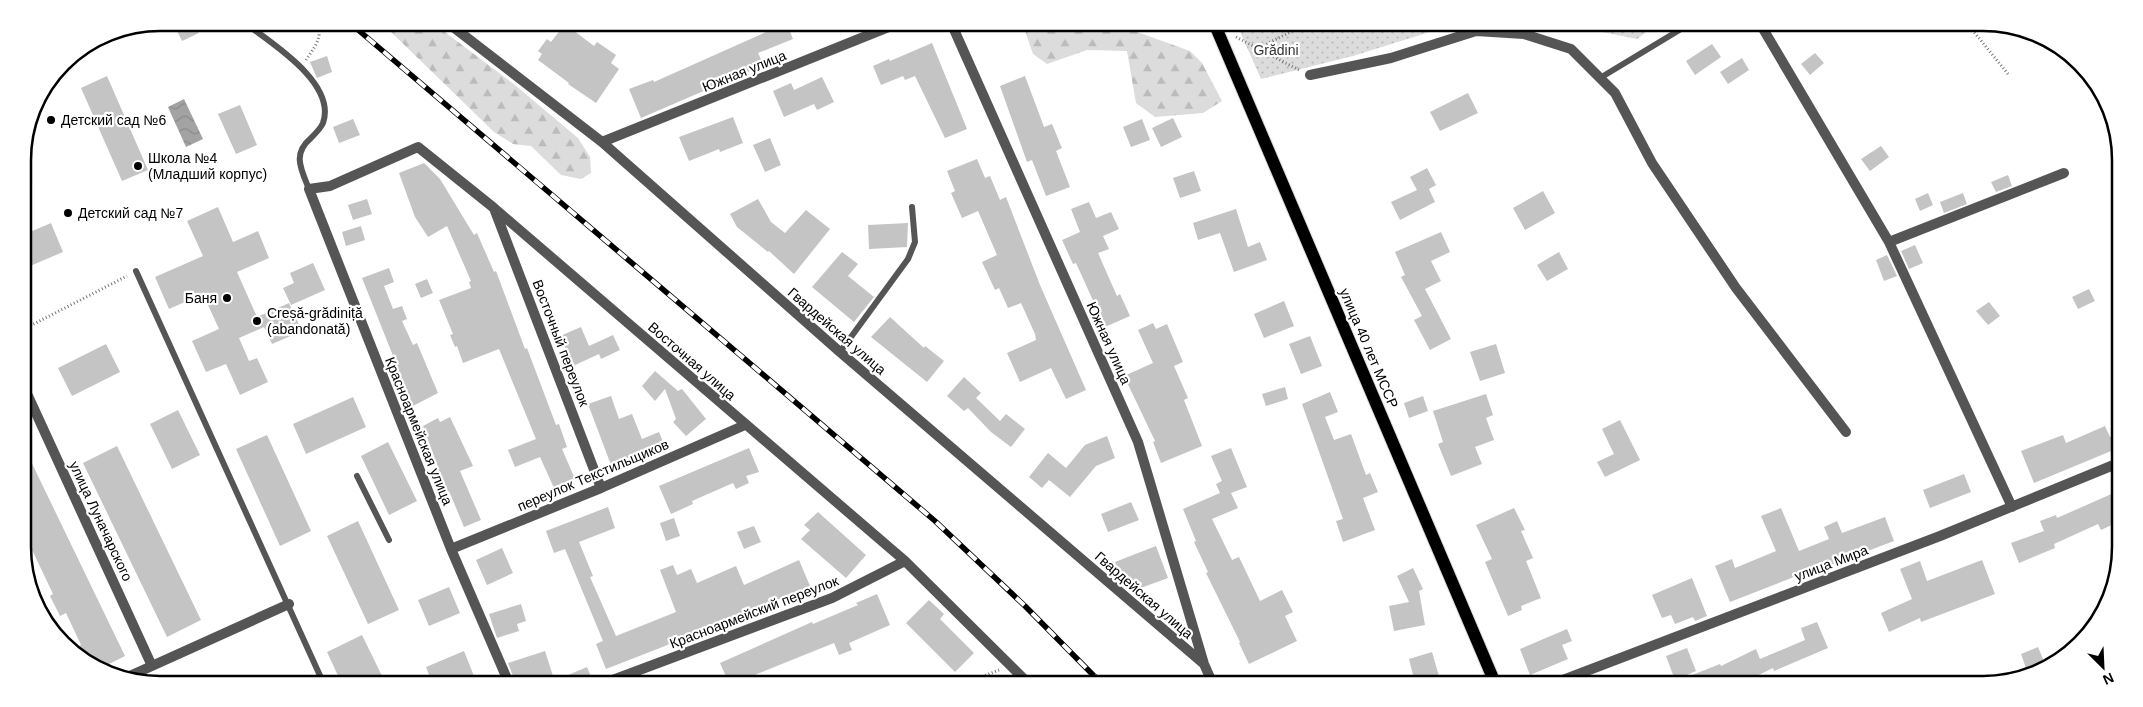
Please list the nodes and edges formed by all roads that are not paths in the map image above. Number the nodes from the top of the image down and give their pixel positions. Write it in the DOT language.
graph roads {
  1 [pos="1217,31"];
  2 [pos="1475,31"];
  3 [pos="1480,31"];
  4 [pos="1677,31"];
  5 [pos="1764,31"];
  6 [pos="256,32"];
  7 [pos="459,32"];
  8 [pos="877,32"];
  9 [pos="955,32"];
  10 [pos="1310,75"];
  11 [pos="1600,78"];
  12 [pos="602,142"];
  13 [pos="2064,173"];
  14 [pos="309,189"];
  15 [pos="912,207"];
  16 [pos="494,208"];
  17 [pos="1889,242"];
  18 [pos="136,271"];
  19 [pos="840,352"];
  20 [pos="31,403"];
  21 [pos="746,425"];
  22 [pos="1846,432"];
  23 [pos="2112,466"];
  24 [pos="358,476"];
  25 [pos="602,488"];
  26 [pos="2012,507"];
  27 [pos="389,540"];
  28 [pos="451,549"];
  29 [pos="905,561"];
  30 [pos="289,604"];
  31 [pos="1204,664"];
  32 [pos="152,666"];
  33 [pos="136,673"];
  34 [pos="1209,675"];
  35 [pos="1492,675"];
  36 [pos="1575,675"];
  37 [pos="320,676"];
  38 [pos="506,676"];
  39 [pos="624,676"];
  40 [pos="1021,676"];
  1 -- 35 [label="main road, улица 40 лет МССР"];
  2 -- 10 [label="street"];
  3 -- 11 [label="street"];
  4 -- 11 [label="lane"];
  5 -- 17 [label="street"];
  6 -- 14 [label="lane"];
  7 -- 12 [label="street, Гвардейская улица"];
  8 -- 12 [label="street, Южная улица"];
  9 -- 31 [label="street, Южная улица"];
  11 -- 22 [label="street"];
  12 -- 19 [label="street, Гвардейская улица"];
  13 -- 17 [label="street"];
  14 -- 16 [label="street, Восточная улица"];
  14 -- 28 [label="street, Красноармейская улица"];
  15 -- 19 [label="lane"];
  16 -- 21 [label="street, Восточная улица"];
  16 -- 25 [label="street, Восточный переулок"];
  17 -- 26 [label="street"];
  18 -- 30 [label="lane"];
  19 -- 31 [label="street, Гвардейская улица"];
  20 -- 32 [label="street, улица Луначарского"];
  21 -- 25 [label="street, переулок Текстильщиков"];
  21 -- 29 [label="street, Восточная улица"];
  23 -- 26 [label="street, улица Мира"];
  24 -- 27 [label="lane"];
  25 -- 28 [label="street, переулок Текстильщиков"];
  26 -- 36 [label="street, улица Мира"];
  28 -- 38 [label="street, Красноармейская улица"];
  29 -- 39 [label="street, Красноармейский переулок"];
  29 -- 40 [label="street, Восточная улица"];
  30 -- 32 [label="street"];
  30 -- 37 [label="lane"];
  31 -- 34 [label="street, Южная улица"];
  32 -- 33 [label="street"];
}
